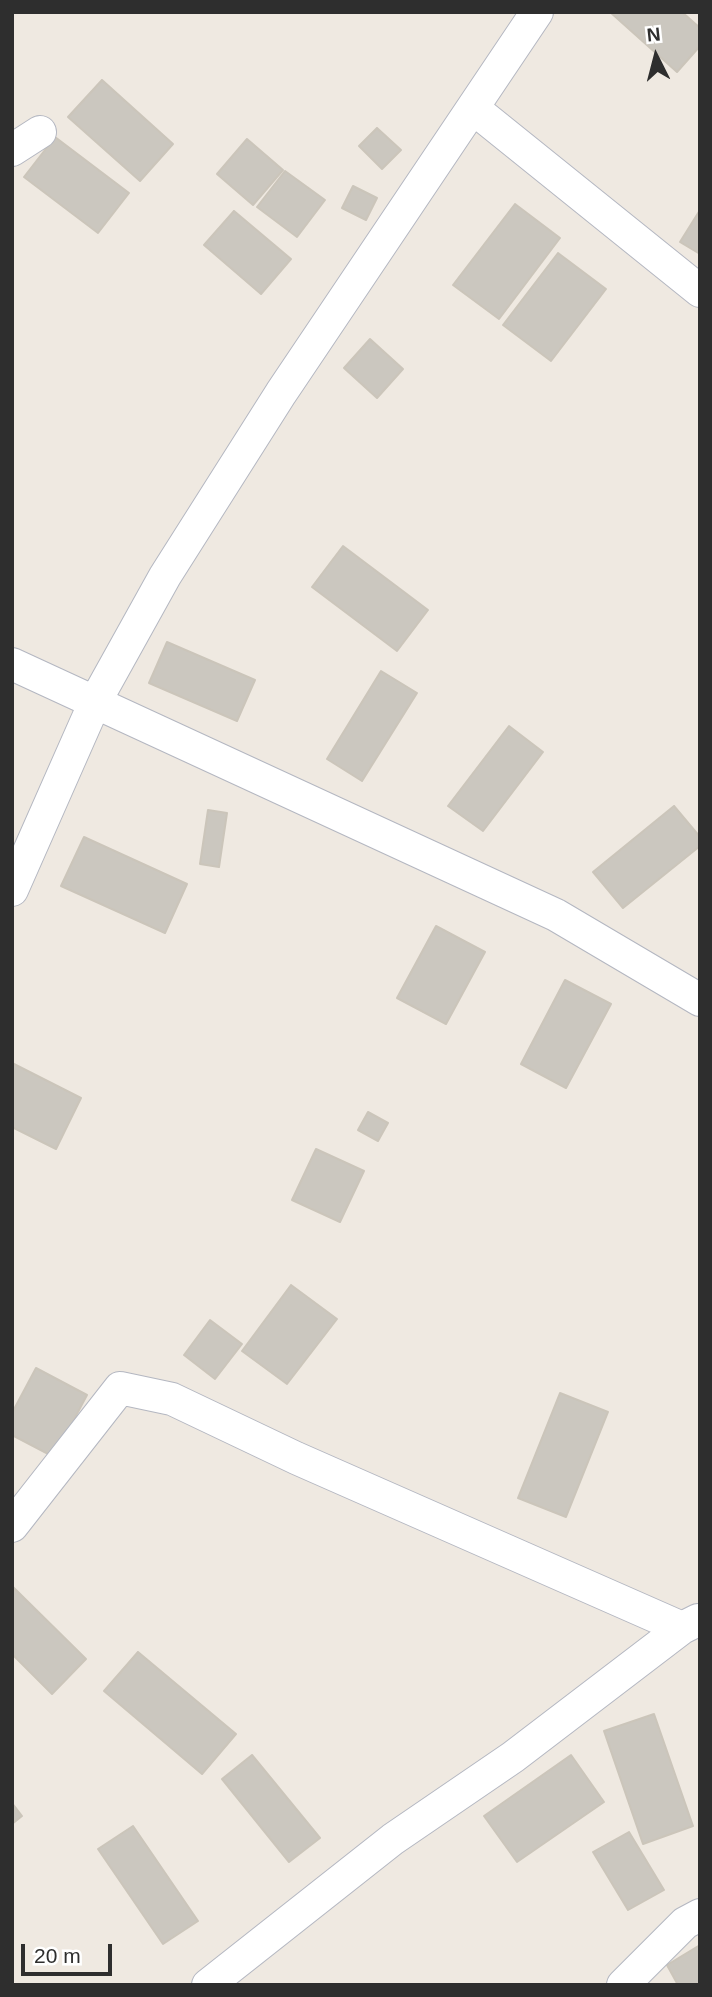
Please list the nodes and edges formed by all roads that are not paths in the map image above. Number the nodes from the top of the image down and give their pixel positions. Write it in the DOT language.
graph roads {
  1 [pos="537,12"];
  2 [pos="474,109"];
  3 [pos="40,132"];
  4 [pos="12,150"];
  5 [pos="700,291"];
  6 [pos="12,664"];
  7 [pos="95,702"];
  8 [pos="12,890"];
  9 [pos="700,1000"];
  10 [pos="12,1526"];
  11 [pos="691,1623"];
  12 [pos="700,1915"];
  13 [pos="208,1985"];
  14 [pos="623,1985"];
  1 -- 2 [label="street"];
  2 -- 5 [label="street"];
  2 -- 7 [label="street"];
  3 -- 4 [label="street"];
  6 -- 7 [label="street"];
  7 -- 8 [label="street"];
  7 -- 9 [label="street"];
  10 -- 11 [label="street"];
  11 -- 13 [label="street"];
  12 -- 14 [label="street"];
}
